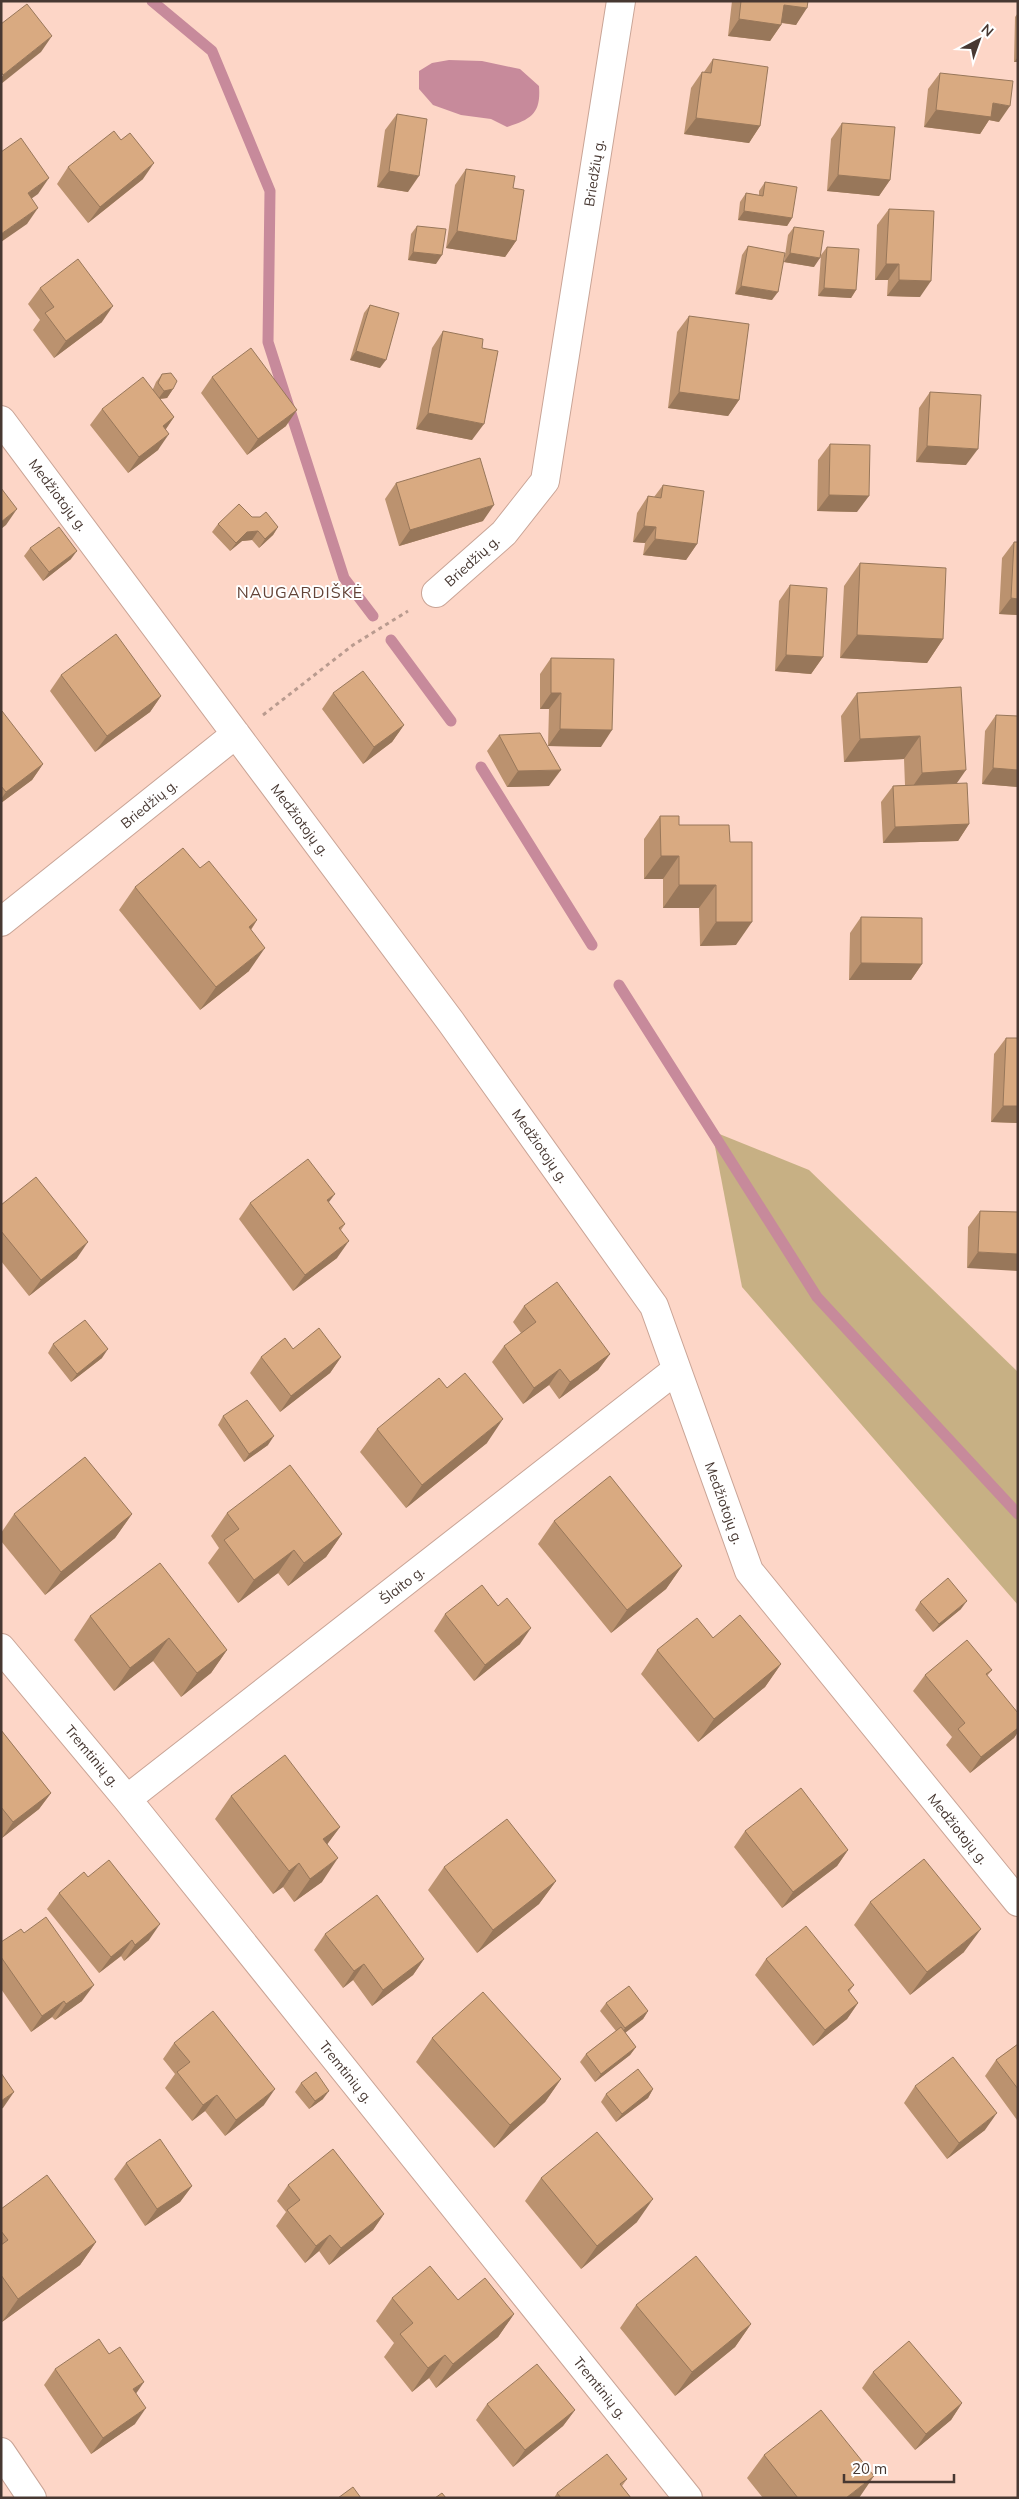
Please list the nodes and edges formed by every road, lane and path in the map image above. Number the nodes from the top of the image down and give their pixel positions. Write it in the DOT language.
graph roads {
  1 [pos="621,1"];
  2 [pos="1,420"];
  3 [pos="436,593"];
  4 [pos="236,734"];
  5 [pos="1,922"];
  6 [pos="676,1370"];
  7 [pos="1,1648"];
  8 [pos="127,1799"];
  9 [pos="1018,1902"];
  10 [pos="1,2452"];
  11 [pos="32,2498"];
  12 [pos="688,2498"];
  1 -- 3 [label="street, Briedžių g."];
  2 -- 4 [label="street, Medžiotojų g."];
  3 -- 4 [label="path, Briedžių g."];
  4 -- 5 [label="street, Briedžių g."];
  4 -- 6 [label="street, Medžiotojų g."];
  6 -- 8 [label="street, Šlaito g."];
  6 -- 9 [label="street, Medžiotojų g."];
  7 -- 8 [label="street, Tremtinių g."];
  8 -- 12 [label="street, Tremtinių g."];
  10 -- 11 [label="street"];
}
